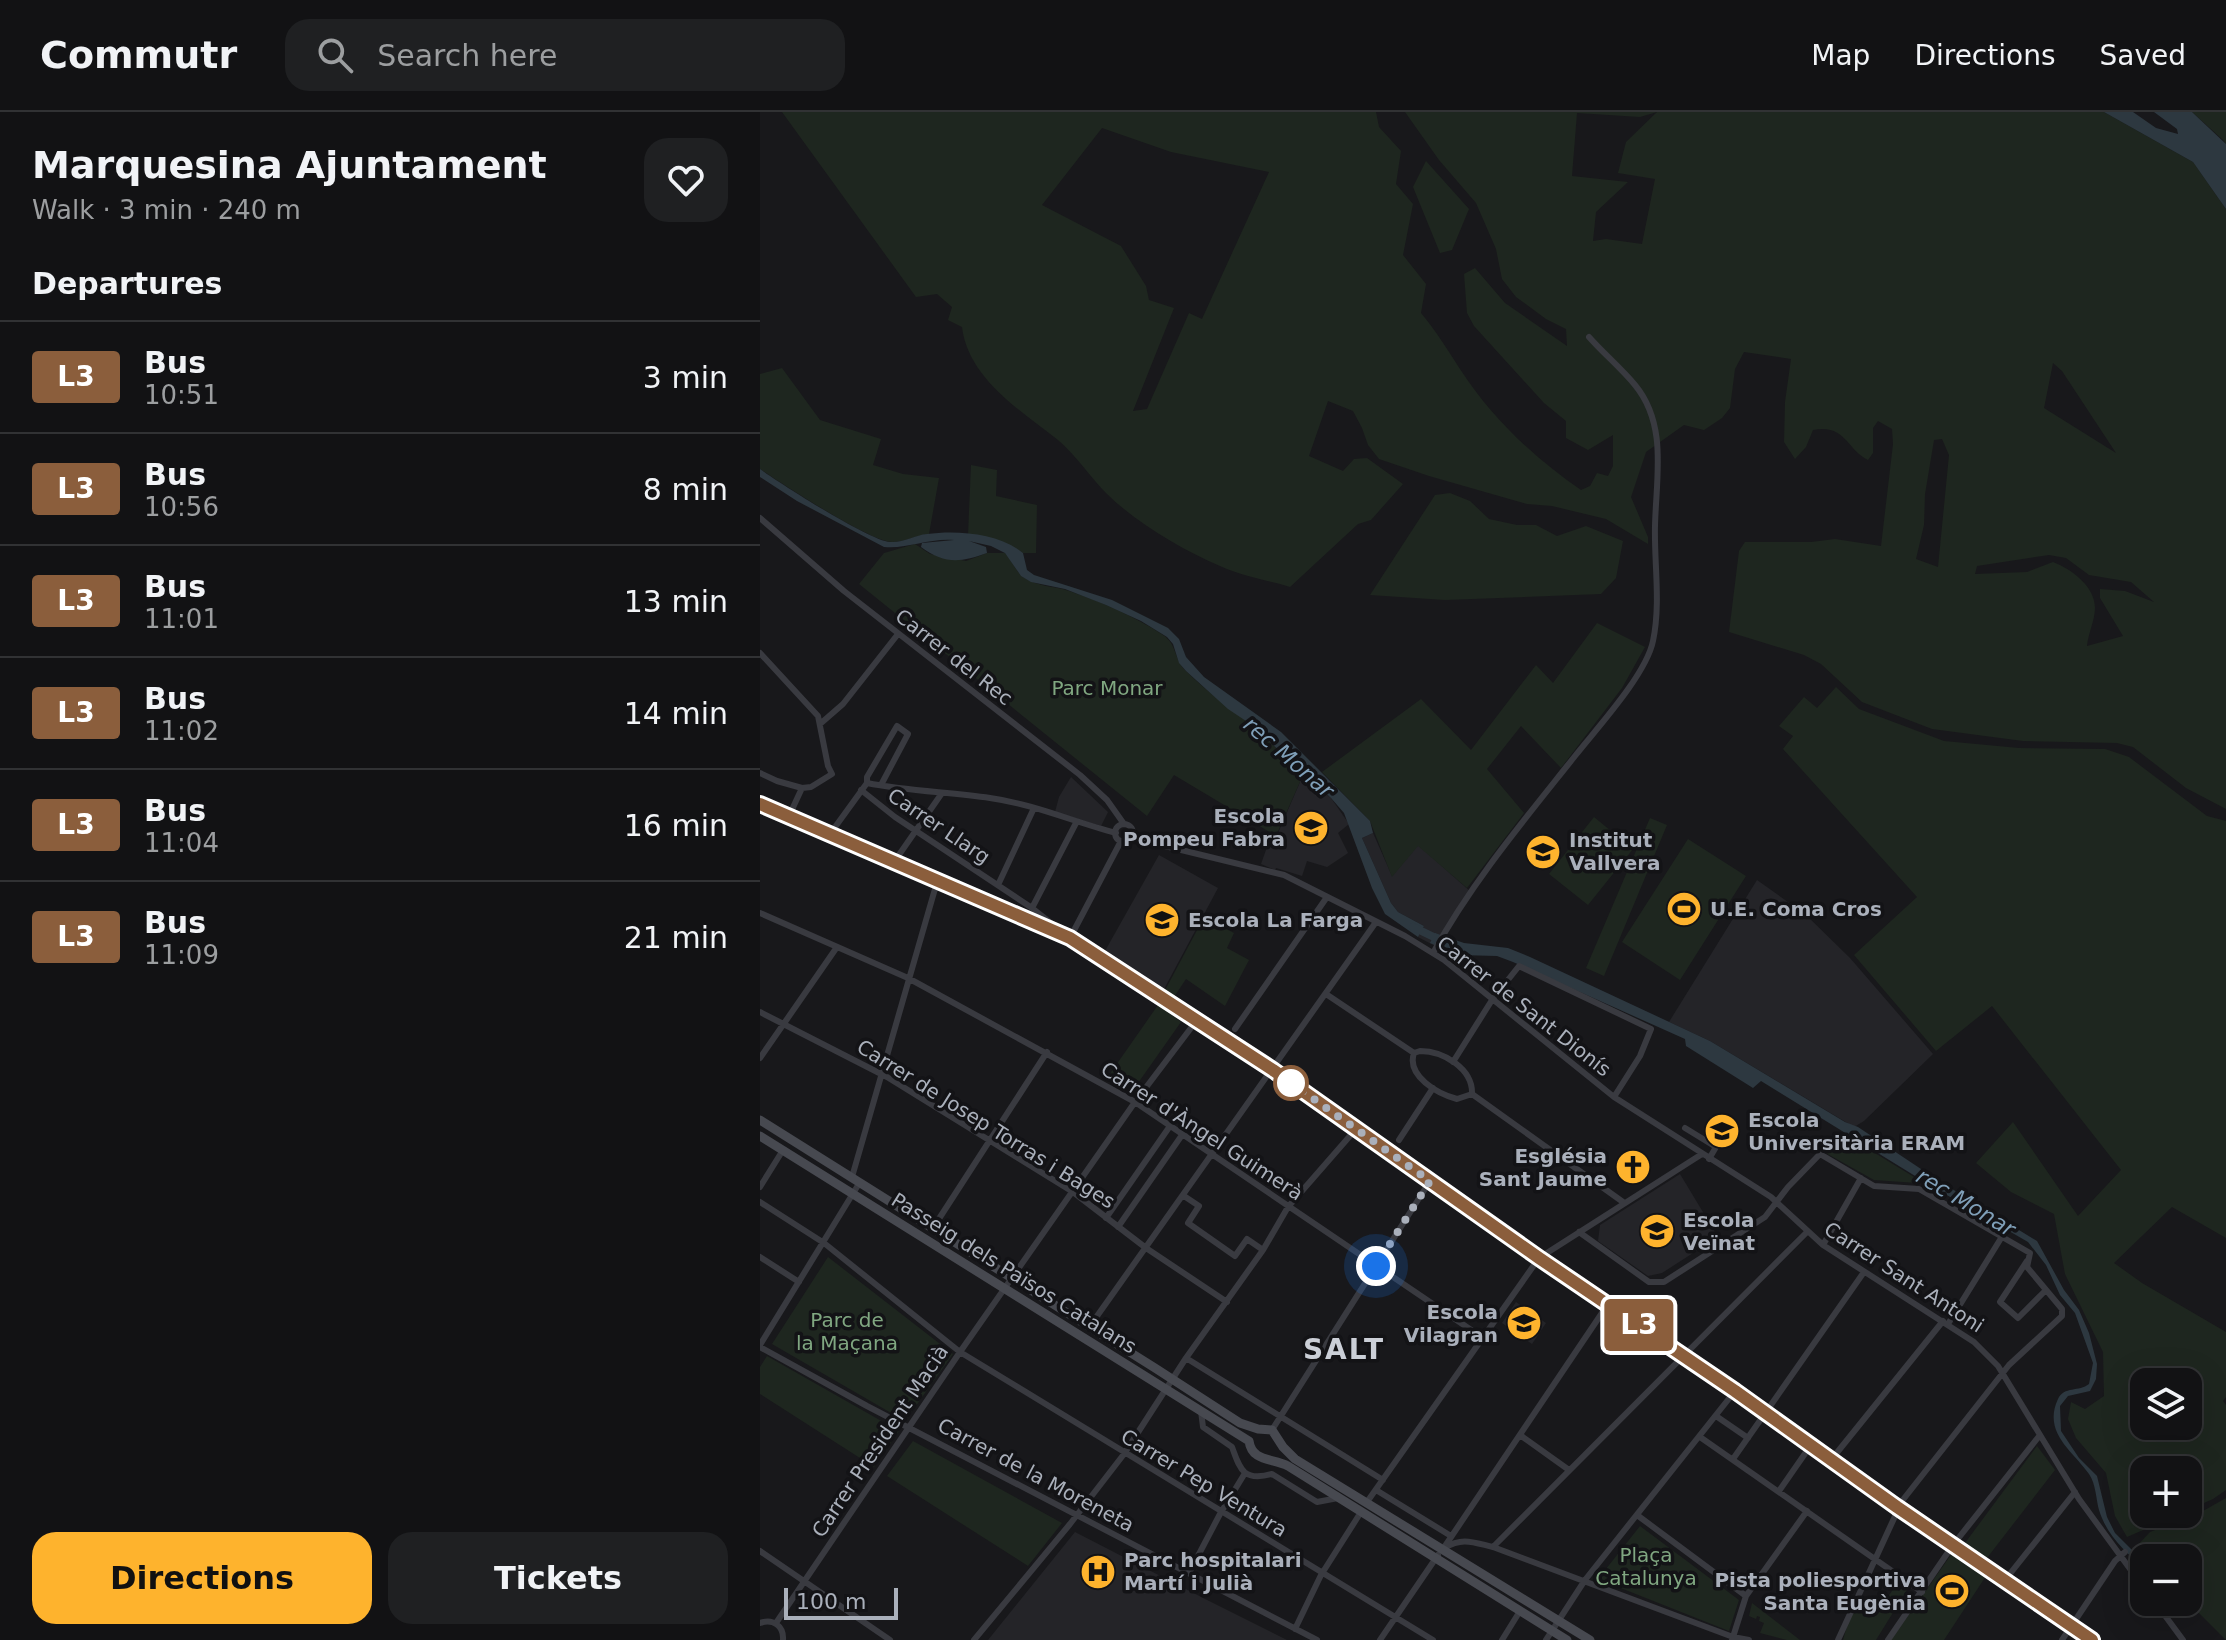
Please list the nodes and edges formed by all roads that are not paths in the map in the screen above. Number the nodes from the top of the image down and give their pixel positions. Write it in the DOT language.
graph roads {
  1 [pos="1589,337"];
  2 [pos="760,518"];
  3 [pos="898,634"];
  4 [pos="760,653"];
  5 [pos="820,724"];
  6 [pos="760,773"];
  7 [pos="867,783"];
  8 [pos="881,785"];
  9 [pos="802,788"];
  10 [pos="861,790"];
  11 [pos="942,793"];
  12 [pos="760,804"];
  13 [pos="1034,808"];
  14 [pos="789,816"];
  15 [pos="1076,823"];
  16 [pos="1124,824"];
  17 [pos="916,830"];
  18 [pos="1116,833"];
  19 [pos="830,834"];
  20 [pos="1132,838"];
  21 [pos="1121,841"];
  22 [pos="894,862"];
  23 [pos="937,882"];
  24 [pos="999,886"];
  25 [pos="1327,897"];
  26 [pos="1032,908"];
  27 [pos="760,913"];
  28 [pos="1376,922"];
  29 [pos="1070,938"];
  30 [pos="837,947"];
  31 [pos="1434,951"];
  32 [pos="908,978"];
  33 [pos="1326,994"];
  34 [pos="1492,1000"];
  35 [pos="760,1012"];
  36 [pos="1197,1020"];
  37 [pos="785,1023"];
  38 [pos="1235,1029"];
  39 [pos="1047,1052"];
  40 [pos="1414,1053"];
  41 [pos="760,1058"];
  42 [pos="1453,1062"];
  43 [pos="1273,1070"];
  44 [pos="882,1074"];
  45 [pos="1433,1088"];
  46 [pos="1472,1094"];
  47 [pos="1614,1097"];
  48 [pos="1135,1102"];
  49 [pos="760,1120"];
  50 [pos="1170,1126"];
  51 [pos="1685,1128"];
  52 [pos="1356,1129"];
  53 [pos="1182,1135"];
  54 [pos="760,1136"];
  55 [pos="1399,1140"];
  56 [pos="991,1142"];
  57 [pos="783,1150"];
  58 [pos="1213,1156"];
  59 [pos="1705,1156"];
  60 [pos="1861,1178"];
  61 [pos="856,1180"];
  62 [pos="1430,1181"];
  63 [pos="760,1187"];
  64 [pos="1073,1192"];
  65 [pos="853,1194"];
  66 [pos="1184,1196"];
  67 [pos="760,1202"];
  68 [pos="1623,1202"];
  69 [pos="1777,1203"];
  70 [pos="1288,1207"];
  71 [pos="1106,1218"];
  72 [pos="1118,1227"];
  73 [pos="933,1228"];
  74 [pos="1579,1232"];
  75 [pos="1807,1232"];
  76 [pos="2003,1235"];
  77 [pos="824,1243"];
  78 [pos="1823,1245"];
  79 [pos="1146,1248"];
  80 [pos="1263,1250"];
  81 [pos="760,1257"];
  82 [pos="1539,1258"];
  83 [pos="2027,1261"];
  84 [pos="1376,1266"];
  85 [pos="1864,1272"];
  86 [pos="1013,1278"];
  87 [pos="799,1282"];
  88 [pos="1006,1289"];
  89 [pos="2046,1290"];
  90 [pos="1227,1302"];
  91 [pos="1608,1304"];
  92 [pos="1945,1322"];
  93 [pos="1090,1326"];
  94 [pos="1483,1338"];
  95 [pos="760,1346"];
  96 [pos="960,1352"];
  97 [pos="1683,1356"];
  98 [pos="1186,1358"];
  99 [pos="2002,1373"];
  100 [pos="1170,1384"];
  101 [pos="1735,1391"];
  102 [pos="1201,1411"];
  103 [pos="1765,1413"];
  104 [pos="1716,1416"];
  105 [pos="1281,1417"];
  106 [pos="911,1428"];
  107 [pos="1258,1429"];
  108 [pos="1272,1430"];
  109 [pos="1520,1435"];
  110 [pos="2040,1435"];
  111 [pos="1700,1437"];
  112 [pos="1748,1438"];
  113 [pos="1249,1441"];
  114 [pos="1278,1441"];
  115 [pos="1811,1445"];
  116 [pos="1124,1454"];
  117 [pos="1267,1458"];
  118 [pos="1733,1459"];
  119 [pos="1831,1460"];
  120 [pos="1569,1470"];
  121 [pos="1245,1473"];
  122 [pos="1383,1480"];
  123 [pos="1376,1490"];
  124 [pos="1779,1491"];
  125 [pos="2075,1492"];
  126 [pos="1338,1497"];
  127 [pos="1367,1502"];
  128 [pos="1898,1508"];
  129 [pos="1807,1511"];
  130 [pos="1361,1512"];
  131 [pos="1220,1513"];
  132 [pos="1077,1515"];
  133 [pos="1637,1515"];
  134 [pos="1910,1515"];
  135 [pos="1451,1536"];
  136 [pos="1953,1545"];
  137 [pos="1493,1547"];
  138 [pos="1444,1548"];
  139 [pos="760,1551"];
  140 [pos="2122,1554"];
  141 [pos="1436,1558"];
  142 [pos="1874,1559"];
  143 [pos="2130,1566"];
  144 [pos="1189,1573"];
  145 [pos="1323,1573"];
  146 [pos="805,1580"];
  147 [pos="1585,1580"];
  148 [pos="2005,1580"];
  149 [pos="1922,1592"];
  150 [pos="1746,1596"];
  151 [pos="1520,1611"];
  152 [pos="2165,1616"];
  153 [pos="1395,1617"];
  154 [pos="1558,1620"];
  155 [pos="760,1623"];
  156 [pos="776,1623"];
  157 [pos="2072,1626"];
  158 [pos="1295,1629"];
  159 [pos="1549,1635"];
  160 [pos="1733,1638"];
  161 [pos="783,1640"];
  162 [pos="890,1640"];
  163 [pos="974,1640"];
  164 [pos="1317,1640"];
  165 [pos="1380,1640"];
  166 [pos="1433,1640"];
  167 [pos="1502,1640"];
  168 [pos="1567,1640"];
  169 [pos="1590,1640"];
  170 [pos="1749,1640"];
  171 [pos="1838,1640"];
  172 [pos="1888,1640"];
  173 [pos="2062,1640"];
  174 [pos="2092,1640"];
  175 [pos="2183,1640"];
  1 -- 31 [label="street"];
  2 -- 3 [label="street, Carrer del Rec"];
  3 -- 5 [label="street"];
  3 -- 16 [label="street, Carrer del Rec"];
  4 -- 5 [label="street"];
  5 -- 9 [label="street"];
  6 -- 9 [label="street"];
  7 -- 8 [label="street"];
  7 -- 8 [label="street"];
  7 -- 10 [label="street"];
  8 -- 11 [label="street"];
  9 -- 14 [label="street"];
  10 -- 17 [label="street, Carrer Llarg"];
  10 -- 19 [label="street"];
  11 -- 13 [label="street"];
  11 -- 17 [label="street"];
  12 -- 14 [label="main road"];
  13 -- 15 [label="street"];
  13 -- 24 [label="street"];
  14 -- 19 [label="main road"];
  15 -- 18 [label="street"];
  15 -- 26 [label="street"];
  16 -- 18 [label="street"];
  16 -- 20 [label="street"];
  17 -- 22 [label="street"];
  17 -- 24 [label="street, Carrer Llarg"];
  18 -- 21 [label="street"];
  19 -- 22 [label="main road"];
  20 -- 21 [label="street"];
  20 -- 25 [label="street, Carrer de Sant Dionís"];
  21 -- 29 [label="street"];
  22 -- 23 [label="main road"];
  23 -- 29 [label="main road"];
  23 -- 32 [label="street"];
  24 -- 26 [label="street, Carrer Llarg"];
  25 -- 28 [label="street, Carrer de Sant Dionís"];
  25 -- 38 [label="street"];
  26 -- 29 [label="street, Carrer Llarg"];
  27 -- 30 [label="street, Carrer d'Àngel Guimerà"];
  28 -- 31 [label="street, Carrer de Sant Dionís"];
  28 -- 33 [label="street"];
  29 -- 36 [label="main road"];
  30 -- 32 [label="street, Carrer d'Àngel Guimerà"];
  30 -- 37 [label="street"];
  31 -- 34 [label="street, Carrer de Sant Dionís"];
  32 -- 39 [label="street, Carrer d'Àngel Guimerà"];
  32 -- 44 [label="street"];
  33 -- 40 [label="street"];
  33 -- 43 [label="street"];
  34 -- 42 [label="street"];
  34 -- 47 [label="street, Carrer de Sant Dionís"];
  34 -- 47 [label="street"];
  35 -- 37 [label="street, Carrer de Josep Torras i Bages"];
  36 -- 43 [label="main road"];
  36 -- 48 [label="street, Carrer President Macià"];
  37 -- 41 [label="street"];
  37 -- 44 [label="street, Carrer de Josep Torras i Bages"];
  39 -- 48 [label="street, Carrer d'Àngel Guimerà"];
  39 -- 56 [label="street"];
  40 -- 42 [label="street"];
  40 -- 45 [label="street"];
  42 -- 46 [label="street"];
  43 -- 52 [label="main road"];
  43 -- 58 [label="street"];
  44 -- 56 [label="street, Carrer de Josep Torras i Bages"];
  44 -- 61 [label="street"];
  45 -- 46 [label="street"];
  45 -- 55 [label="street"];
  46 -- 68 [label="street"];
  47 -- 59 [label="street, Carrer de Sant Dionís"];
  48 -- 50 [label="street, Carrer d'Àngel Guimerà"];
  48 -- 64 [label="street, Carrer President Macià"];
  49 -- 61 [label="main road"];
  50 -- 53 [label="street, Carrer d'Àngel Guimerà"];
  50 -- 71 [label="street"];
  51 -- 59 [label="street"];
  52 -- 62 [label="main road"];
  52 -- 70 [label="street"];
  53 -- 58 [label="street, Carrer d'Àngel Guimerà"];
  53 -- 72 [label="street"];
  54 -- 57 [label="main road, Passeig dels Països Catalans"];
  56 -- 64 [label="street, Carrer de Josep Torras i Bages"];
  56 -- 73 [label="street"];
  57 -- 63 [label="street"];
  57 -- 65 [label="main road, Passeig dels Països Catalans"];
  58 -- 66 [label="street"];
  58 -- 70 [label="street, Carrer d'Àngel Guimerà"];
  59 -- 68 [label="street"];
  59 -- 69 [label="street, Carrer Sant Antoni"];
  60 -- 69 [label="street"];
  60 -- 76 [label="street"];
  60 -- 78 [label="street"];
  61 -- 65 [label="street"];
  61 -- 73 [label="main road"];
  62 -- 82 [label="main road"];
  62 -- 84 [label="street"];
  64 -- 71 [label="street, Carrer de Josep Torras i Bages"];
  64 -- 86 [label="street, Carrer President Macià"];
  65 -- 77 [label="street"];
  65 -- 88 [label="main road, Passeig dels Països Catalans"];
  66 -- 79 [label="street"];
  66 -- 80 [label="street"];
  67 -- 77 [label="street, Carrer Pep Ventura"];
  68 -- 74 [label="street"];
  69 -- 74 [label="street"];
  69 -- 75 [label="street, Carrer Sant Antoni"];
  70 -- 80 [label="street"];
  70 -- 84 [label="street, Carrer d'Àngel Guimerà"];
  71 -- 72 [label="street, Carrer de Josep Torras i Bages"];
  72 -- 79 [label="street, Carrer de Josep Torras i Bages"];
  73 -- 86 [label="main road"];
  74 -- 82 [label="street"];
  75 -- 78 [label="street, Carrer Sant Antoni"];
  75 -- 97 [label="street"];
  76 -- 83 [label="street"];
  76 -- 92 [label="street"];
  77 -- 87 [label="street"];
  77 -- 96 [label="street, Carrer Pep Ventura"];
  78 -- 85 [label="street, Carrer Sant Antoni"];
  79 -- 90 [label="street, Carrer de Josep Torras i Bages"];
  79 -- 93 [label="street"];
  80 -- 90 [label="street"];
  81 -- 87 [label="street"];
  82 -- 91 [label="main road"];
  82 -- 94 [label="street"];
  83 -- 89 [label="street"];
  83 -- 89 [label="street"];
  84 -- 94 [label="street, Carrer d'Àngel Guimerà"];
  84 -- 105 [label="street"];
  85 -- 92 [label="street, Carrer Sant Antoni"];
  85 -- 103 [label="street"];
  86 -- 88 [label="street, Carrer President Macià"];
  86 -- 93 [label="main road"];
  87 -- 95 [label="street"];
  88 -- 96 [label="street, Carrer President Macià"];
  88 -- 100 [label="main road, Passeig dels Països Catalans"];
  89 -- 99 [label="street"];
  90 -- 98 [label="street"];
  91 -- 97 [label="main road"];
  91 -- 109 [label="street"];
  92 -- 99 [label="street, Carrer Sant Antoni"];
  92 -- 119 [label="street"];
  93 -- 100 [label="main road"];
  94 -- 122 [label="street"];
  95 -- 106 [label="street, Carrer de la Moreneta"];
  96 -- 106 [label="street, Carrer President Macià"];
  96 -- 116 [label="street, Carrer Pep Ventura"];
  97 -- 101 [label="main road"];
  97 -- 120 [label="street"];
  98 -- 100 [label="street"];
  98 -- 105 [label="street"];
  99 -- 110 [label="street, Carrer Sant Antoni"];
  99 -- 128 [label="street"];
  100 -- 102 [label="main road, Passeig dels Països Catalans"];
  100 -- 107 [label="main road"];
  100 -- 116 [label="street"];
  101 -- 103 [label="main road"];
  101 -- 104 [label="street"];
  102 -- 113 [label="main road, Passeig dels Països Catalans"];
  102 -- 121 [label="street"];
  103 -- 112 [label="street"];
  103 -- 115 [label="main road"];
  104 -- 111 [label="street"];
  104 -- 112 [label="street"];
  105 -- 108 [label="street"];
  105 -- 122 [label="street"];
  106 -- 132 [label="street, Carrer de la Moreneta"];
  106 -- 146 [label="street, Carrer President Macià"];
  107 -- 108 [label="main road"];
  107 -- 113 [label="main road"];
  108 -- 114 [label="main road"];
  109 -- 120 [label="street"];
  109 -- 135 [label="street"];
  110 -- 125 [label="street, Carrer Sant Antoni"];
  110 -- 136 [label="street"];
  111 -- 118 [label="street"];
  111 -- 133 [label="street"];
  112 -- 118 [label="street"];
  113 -- 117 [label="main road, Passeig dels Països Catalans"];
  114 -- 117 [label="main road"];
  114 -- 127 [label="main road"];
  115 -- 119 [label="main road"];
  115 -- 124 [label="street"];
  116 -- 131 [label="street, Carrer Pep Ventura"];
  116 -- 132 [label="street"];
  117 -- 126 [label="main road, Passeig dels Països Catalans"];
  118 -- 124 [label="street"];
  119 -- 128 [label="main road"];
  120 -- 137 [label="street"];
  121 -- 126 [label="street"];
  121 -- 131 [label="street"];
  122 -- 123 [label="street"];
  123 -- 127 [label="street"];
  123 -- 135 [label="street"];
  124 -- 129 [label="street"];
  125 -- 140 [label="street, Carrer Sant Antoni"];
  125 -- 148 [label="street"];
  126 -- 130 [label="main road, Passeig dels Països Catalans"];
  127 -- 138 [label="main road"];
  128 -- 134 [label="main road"];
  128 -- 142 [label="street"];
  129 -- 142 [label="street"];
  129 -- 150 [label="street"];
  130 -- 141 [label="main road, Passeig dels Països Catalans"];
  130 -- 145 [label="street"];
  131 -- 144 [label="street"];
  131 -- 145 [label="street, Carrer Pep Ventura"];
  132 -- 144 [label="street, Carrer de la Moreneta"];
  132 -- 163 [label="street"];
  133 -- 147 [label="street"];
  133 -- 150 [label="street"];
  134 -- 136 [label="street"];
  135 -- 138 [label="street"];
  136 -- 148 [label="street"];
  136 -- 149 [label="street"];
  137 -- 138 [label="street"];
  137 -- 147 [label="street"];
  138 -- 141 [label="street"];
  138 -- 154 [label="main road"];
  139 -- 146 [label="street"];
  140 -- 143 [label="street, Carrer Sant Antoni"];
  140 -- 157 [label="street"];
  141 -- 151 [label="main road, Passeig dels Països Catalans"];
  141 -- 153 [label="street"];
  142 -- 149 [label="street"];
  142 -- 171 [label="street"];
  144 -- 158 [label="street, Carrer de la Moreneta"];
  145 -- 153 [label="street, Carrer Pep Ventura"];
  145 -- 158 [label="street"];
  146 -- 156 [label="street, Carrer President Macià"];
  146 -- 162 [label="street"];
  147 -- 154 [label="street"];
  147 -- 160 [label="street"];
  148 -- 157 [label="street"];
  149 -- 172 [label="street"];
  150 -- 160 [label="street"];
  151 -- 159 [label="main road, Passeig dels Països Catalans"];
  151 -- 167 [label="street"];
  152 -- 175 [label="street"];
  153 -- 165 [label="street"];
  153 -- 166 [label="street, Carrer Pep Ventura"];
  154 -- 159 [label="street"];
  154 -- 169 [label="main road"];
  155 -- 156 [label="street"];
  156 -- 161 [label="street"];
  157 -- 173 [label="street"];
  157 -- 174 [label="street"];
  158 -- 164 [label="street, Carrer de la Moreneta"];
  159 -- 168 [label="main road, Passeig dels Països Catalans"];
  160 -- 170 [label="street"];
}
